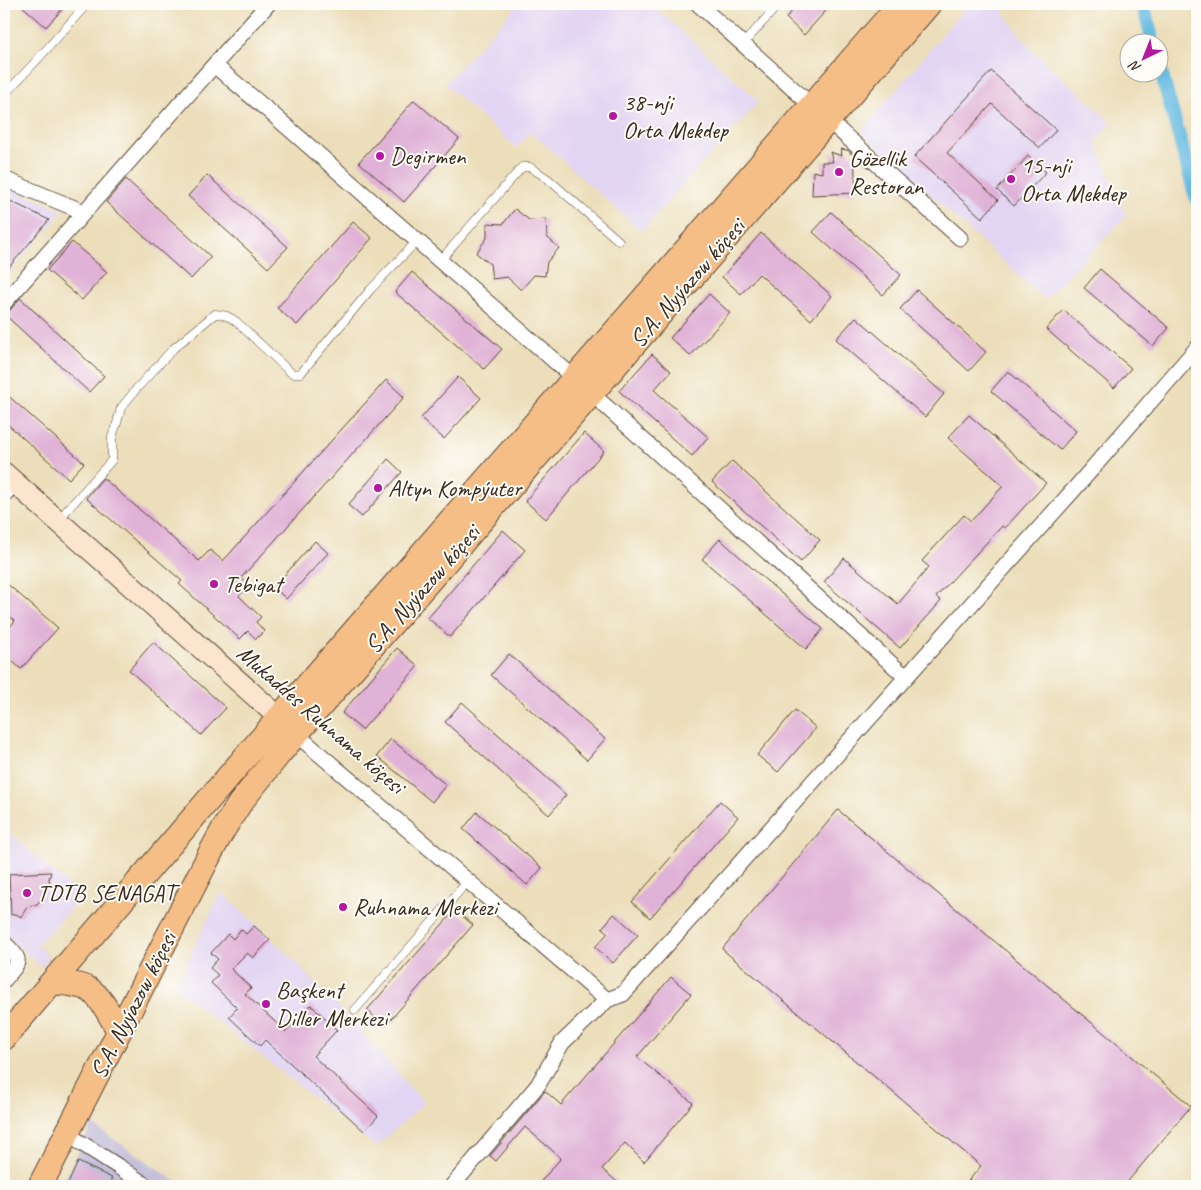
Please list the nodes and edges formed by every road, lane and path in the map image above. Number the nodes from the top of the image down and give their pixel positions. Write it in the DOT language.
graph roads {
  1 [pos="87,4"];
  2 [pos="268,4"];
  3 [pos="698,4"];
  4 [pos="779,4"];
  5 [pos="900,4"];
  6 [pos="929,4"];
  7 [pos="743,44"];
  8 [pos="214,65"];
  9 [pos="4,95"];
  10 [pos="820,113"];
  11 [pos="4,179"];
  12 [pos="84,212"];
  13 [pos="960,238"];
  14 [pos="417,241"];
  15 [pos="619,242"];
  16 [pos="440,261"];
  17 [pos="4,303"];
  18 [pos="1197,348"];
  19 [pos="583,386"];
  20 [pos="7,483"];
  21 [pos="57,520"];
  22 [pos="906,677"];
  23 [pos="279,718"];
  24 [pos="296,734"];
  25 [pos="468,881"];
  26 [pos="4,943"];
  27 [pos="4,980"];
  28 [pos="52,982"];
  29 [pos="607,1000"];
  30 [pos="355,1010"];
  31 [pos="119,1031"];
  32 [pos="4,1038"];
  33 [pos="67,1134"];
  34 [pos="40,1186"];
  35 [pos="146,1186"];
  36 [pos="452,1186"];
  1 -- 9 [label="lane"];
  2 -- 8 [label="street"];
  3 -- 7 [label="street"];
  4 -- 7 [label="lane"];
  5 -- 10 [label="main road, S.A. Nyýazow köçesi"];
  6 -- 10 [label="main road, S.A. Nyýazow köçesi"];
  7 -- 10 [label="street"];
  8 -- 12 [label="street"];
  8 -- 14 [label="street"];
  10 -- 13 [label="street"];
  10 -- 19 [label="main road, S.A. Nyýazow köçesi"];
  11 -- 12 [label="street"];
  12 -- 17 [label="street"];
  14 -- 16 [label="street"];
  14 -- 21 [label="lane"];
  15 -- 16 [label="lane"];
  16 -- 19 [label="street"];
  18 -- 22 [label="street"];
  19 -- 22 [label="street"];
  19 -- 23 [label="main road, S.A. Nyýazow köçesi"];
  19 -- 24 [label="main road, S.A. Nyýazow köçesi"];
  20 -- 21 [label="street, Mukaddes Ruhnama köçesi"];
  21 -- 23 [label="street, Mukaddes Ruhnama köçesi"];
  22 -- 29 [label="street"];
  23 -- 24 [label="street, Mukaddes Ruhnama köçesi"];
  23 -- 28 [label="main road, S.A. Nyýazow köçesi"];
  24 -- 25 [label="street, Mukaddes Ruhnama köçesi"];
  24 -- 31 [label="main road, S.A. Nyýazow köçesi"];
  25 -- 29 [label="street, Mukaddes Ruhnama köçesi"];
  25 -- 30 [label="lane"];
  26 -- 27 [label="street"];
  28 -- 31 [label="main road"];
  28 -- 32 [label="main road, S.A. Nyýazow köçesi"];
  29 -- 36 [label="street"];
  31 -- 33 [label="main road, S.A. Nyýazow köçesi"];
  33 -- 34 [label="main road, S.A. Nyýazow köçesi"];
  33 -- 35 [label="street"];
}
